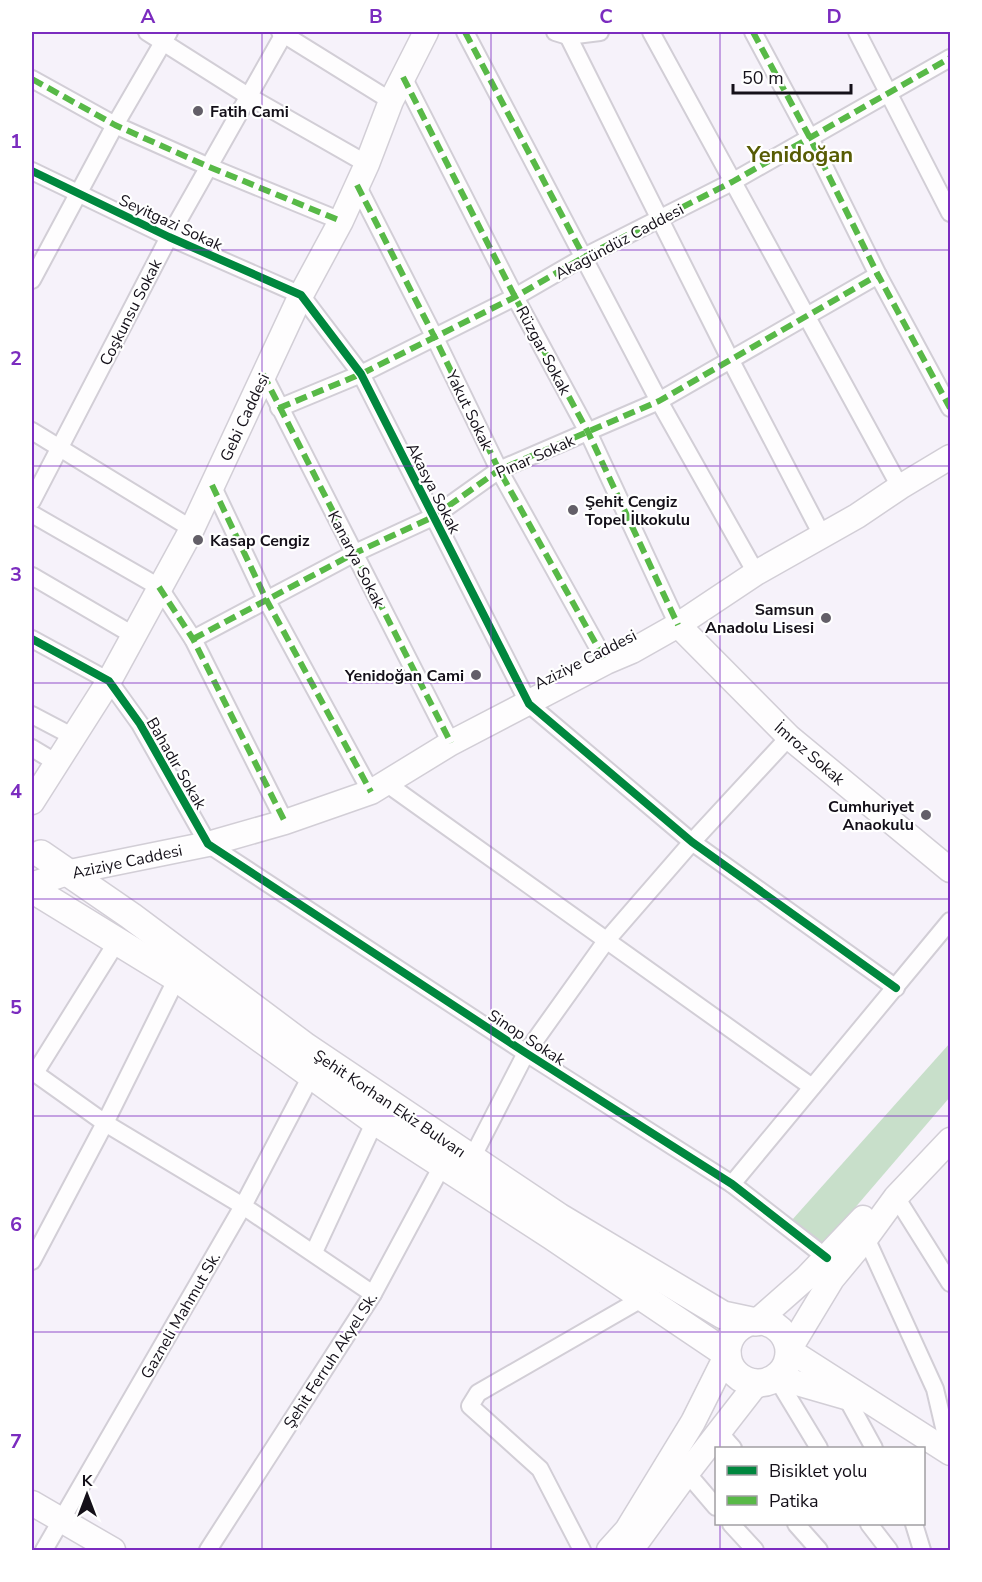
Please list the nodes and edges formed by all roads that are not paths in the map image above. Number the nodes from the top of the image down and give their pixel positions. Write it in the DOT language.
graph roads {
  1 [pos="147,32"];
  2 [pos="283,32"];
  3 [pos="425,32"];
  4 [pos="465,32"];
  5 [pos="600,32"];
  6 [pos="651,32"];
  7 [pos="753,32"];
  8 [pos="857,32"];
  9 [pos="564,33"];
  10 [pos="166,36"];
  11 [pos="951,58"];
  12 [pos="403,77"];
  13 [pos="32,79"];
  14 [pos="888,92"];
  15 [pos="248,96"];
  16 [pos="391,101"];
  17 [pos="115,125"];
  18 [pos="810,138"];
  19 [pos="207,166"];
  20 [pos="32,171"];
  21 [pos="362,175"];
  22 [pos="732,182"];
  23 [pos="79,193"];
  24 [pos="951,213"];
  25 [pos="660,218"];
  26 [pos="341,221"];
  27 [pos="169,237"];
  28 [pos="584,257"];
  29 [pos="878,275"];
  30 [pos="32,280"];
  31 [pos="300,295"];
  32 [pos="515,297"];
  33 [pos="805,317"];
  34 [pos="435,338"];
  35 [pos="730,359"];
  36 [pos="263,374"];
  37 [pos="361,374"];
  38 [pos="658,401"];
  39 [pos="279,408"];
  40 [pos="951,408"];
  41 [pos="32,431"];
  42 [pos="588,432"];
  43 [pos="59,448"];
  44 [pos="951,457"];
  45 [pos="499,470"];
  46 [pos="212,485"];
  47 [pos="900,487"];
  48 [pos="32,501"];
  49 [pos="32,514"];
  50 [pos="433,517"];
  51 [pos="192,529"];
  52 [pos="823,537"];
  53 [pos="355,553"];
  54 [pos="756,573"];
  55 [pos="32,576"];
  56 [pos="159,587"];
  57 [pos="267,601"];
  58 [pos="678,625"];
  59 [pos="133,635"];
  60 [pos="32,639"];
  61 [pos="193,639"];
  62 [pos="606,662"];
  63 [pos="109,681"];
  64 [pos="529,704"];
  65 [pos="32,715"];
  66 [pos="72,736"];
  67 [pos="789,737"];
  68 [pos="451,743"];
  69 [pos="32,748"];
  70 [pos="57,763"];
  71 [pos="379,788"];
  72 [pos="36,796"];
  73 [pos="32,822"];
  74 [pos="285,822"];
  75 [pos="692,842"];
  76 [pos="208,844"];
  77 [pos="37,850"];
  78 [pos="951,870"];
  79 [pos="70,872"];
  80 [pos="32,886"];
  81 [pos="951,921"];
  82 [pos="118,940"];
  83 [pos="606,941"];
  84 [pos="177,978"];
  85 [pos="896,988"];
  86 [pos="526,1053"];
  87 [pos="33,1072"];
  88 [pos="311,1076"];
  89 [pos="812,1087"];
  90 [pos="375,1120"];
  91 [pos="951,1120"];
  92 [pos="105,1123"];
  93 [pos="949,1146"];
  94 [pos="472,1158"];
  95 [pos="442,1164"];
  96 [pos="732,1184"];
  97 [pos="896,1197"];
  98 [pos="243,1206"];
  99 [pos="866,1238"];
  100 [pos="314,1252"];
  101 [pos="827,1258"];
  102 [pos="32,1261"];
  103 [pos="951,1284"];
  104 [pos="373,1294"];
  105 [pos="643,1298"];
  106 [pos="756,1322"];
  107 [pos="789,1350"];
  108 [pos="727,1354"];
  109 [pos="767,1380"];
  110 [pos="846,1397"];
  111 [pos="870,1403"];
  112 [pos="726,1440"];
  113 [pos="817,1447"];
  114 [pos="873,1447"];
  115 [pos="715,1449"];
  116 [pos="951,1453"];
  117 [pos="687,1473"];
  118 [pos="32,1503"];
  119 [pos="715,1505"];
  120 [pos="62,1521"];
  121 [pos="732,1525"];
  122 [pos="797,1525"];
  123 [pos="870,1525"];
  124 [pos="914,1525"];
  125 [pos="637,1548"];
  126 [pos="44,1551"];
  127 [pos="113,1551"];
  128 [pos="208,1551"];
  129 [pos="582,1551"];
  130 [pos="609,1551"];
  131 [pos="755,1551"];
  132 [pos="819,1551"];
  133 [pos="889,1551"];
  134 [pos="922,1551"];
  1 -- 10 [label="street"];
  2 -- 15 [label="street, Coşkunsu Sokak"];
  2 -- 16 [label="street"];
  3 -- 12 [label="main road, Gebi Caddesi"];
  4 -- 28 [label="street"];
  5 -- 9 [label="street"];
  6 -- 22 [label="street"];
  7 -- 18 [label="street"];
  8 -- 14 [label="street"];
  9 -- 25 [label="street"];
  10 -- 15 [label="street"];
  10 -- 17 [label="street"];
  11 -- 14 [label="street, Akagündüz Caddesi"];
  12 -- 16 [label="main road, Gebi Caddesi"];
  12 -- 32 [label="street, Rüzgar Sokak"];
  13 -- 17 [label="street"];
  14 -- 18 [label="street, Akagündüz Caddesi"];
  14 -- 24 [label="street"];
  15 -- 19 [label="street, Coşkunsu Sokak"];
  15 -- 21 [label="street"];
  16 -- 21 [label="main road, Gebi Caddesi"];
  17 -- 19 [label="street"];
  17 -- 23 [label="street"];
  18 -- 22 [label="street, Akagündüz Caddesi"];
  18 -- 29 [label="street"];
  19 -- 26 [label="street"];
  19 -- 27 [label="street, Coşkunsu Sokak"];
  20 -- 23 [label="street, Seyitgazi Sokak"];
  21 -- 26 [label="main road, Gebi Caddesi"];
  21 -- 34 [label="street, Yakut Sokak"];
  22 -- 25 [label="street, Akagündüz Caddesi"];
  22 -- 33 [label="street"];
  23 -- 27 [label="street, Seyitgazi Sokak"];
  23 -- 30 [label="street"];
  25 -- 28 [label="street, Akagündüz Caddesi"];
  25 -- 35 [label="street"];
  26 -- 31 [label="main road, Gebi Caddesi"];
  27 -- 31 [label="street, Seyitgazi Sokak"];
  27 -- 43 [label="street, Coşkunsu Sokak"];
  28 -- 32 [label="street, Akagündüz Caddesi"];
  28 -- 38 [label="street"];
  29 -- 33 [label="street, Pınar Sokak"];
  29 -- 40 [label="street"];
  31 -- 36 [label="main road, Gebi Caddesi"];
  31 -- 37 [label="street, Akasya Sokak"];
  32 -- 34 [label="street, Akagündüz Caddesi"];
  32 -- 42 [label="street, Rüzgar Sokak"];
  33 -- 35 [label="street, Pınar Sokak"];
  33 -- 47 [label="street"];
  34 -- 37 [label="street, Akagündüz Caddesi"];
  34 -- 45 [label="street, Yakut Sokak"];
  35 -- 38 [label="street, Pınar Sokak"];
  35 -- 52 [label="street"];
  36 -- 39 [label="street, Kanarya Sokak"];
  36 -- 46 [label="main road, Gebi Caddesi"];
  37 -- 39 [label="street, Akagündüz Caddesi"];
  37 -- 50 [label="street, Akasya Sokak"];
  38 -- 42 [label="street, Pınar Sokak"];
  38 -- 54 [label="street"];
  39 -- 53 [label="street, Kanarya Sokak"];
  41 -- 43 [label="street"];
  42 -- 45 [label="street, Pınar Sokak"];
  42 -- 58 [label="street, Rüzgar Sokak"];
  43 -- 48 [label="street, Coşkunsu Sokak"];
  43 -- 51 [label="street"];
  44 -- 47 [label="main road, Aziziye Caddesi"];
  45 -- 50 [label="street, Pınar Sokak"];
  45 -- 62 [label="street, Yakut Sokak"];
  46 -- 51 [label="main road, Gebi Caddesi"];
  46 -- 57 [label="street"];
  47 -- 52 [label="main road, Aziziye Caddesi"];
  49 -- 56 [label="street"];
  50 -- 53 [label="street, Pınar Sokak"];
  50 -- 64 [label="street, Akasya Sokak"];
  51 -- 56 [label="main road, Gebi Caddesi"];
  52 -- 54 [label="main road, Aziziye Caddesi"];
  53 -- 57 [label="street, Pınar Sokak"];
  53 -- 68 [label="street, Kanarya Sokak"];
  54 -- 58 [label="main road, Aziziye Caddesi"];
  55 -- 59 [label="street"];
  56 -- 59 [label="main road, Gebi Caddesi"];
  56 -- 61 [label="street"];
  57 -- 61 [label="street, Pınar Sokak"];
  57 -- 71 [label="street"];
  58 -- 62 [label="main road, Aziziye Caddesi"];
  58 -- 67 [label="main road, İmroz Sokak"];
  59 -- 63 [label="main road, Gebi Caddesi"];
  60 -- 63 [label="street, Bahadır Sokak"];
  61 -- 74 [label="street"];
  62 -- 64 [label="main road, Aziziye Caddesi"];
  63 -- 66 [label="main road, Gebi Caddesi"];
  63 -- 76 [label="street, Bahadır Sokak"];
  64 -- 68 [label="main road, Aziziye Caddesi"];
  64 -- 75 [label="street"];
  65 -- 66 [label="street"];
  66 -- 70 [label="main road, Gebi Caddesi"];
  67 -- 75 [label="street"];
  67 -- 78 [label="main road, İmroz Sokak"];
  68 -- 71 [label="main road, Aziziye Caddesi"];
  69 -- 70 [label="street"];
  70 -- 72 [label="main road, Gebi Caddesi"];
  71 -- 74 [label="main road, Aziziye Caddesi"];
  71 -- 83 [label="street"];
  72 -- 73 [label="main road, Gebi Caddesi"];
  74 -- 76 [label="main road, Aziziye Caddesi"];
  75 -- 83 [label="street"];
  75 -- 85 [label="street"];
  76 -- 79 [label="main road, Aziziye Caddesi"];
  76 -- 86 [label="street, Sinop Sokak"];
  77 -- 79 [label="main road, Şehit Korhan Ekiz Bulvarı"];
  77 -- 80 [label="main road"];
  79 -- 80 [label="main road, Aziziye Caddesi"];
  79 -- 94 [label="main road, Şehit Korhan Ekiz Bulvarı"];
  80 -- 82 [label="main road, Şehit Korhan Ekiz Bulvarı"];
  81 -- 85 [label="street"];
  82 -- 84 [label="main road, Şehit Korhan Ekiz Bulvarı"];
  82 -- 87 [label="street"];
  83 -- 86 [label="street"];
  83 -- 89 [label="street"];
  84 -- 88 [label="main road, Şehit Korhan Ekiz Bulvarı"];
  84 -- 92 [label="street"];
  85 -- 89 [label="street"];
  86 -- 94 [label="street"];
  86 -- 96 [label="street, Sinop Sokak"];
  87 -- 92 [label="street"];
  88 -- 90 [label="main road, Şehit Korhan Ekiz Bulvarı"];
  88 -- 98 [label="street, Gazneli Mahmut Sk."];
  89 -- 96 [label="street"];
  90 -- 95 [label="main road, Şehit Korhan Ekiz Bulvarı"];
  90 -- 100 [label="street"];
  91 -- 101 [label="main road"];
  92 -- 98 [label="street"];
  92 -- 102 [label="street"];
  93 -- 97 [label="main road"];
  94 -- 106 [label="main road, Şehit Korhan Ekiz Bulvarı"];
  95 -- 104 [label="street, Şehit Ferruh Akyel Sk."];
  95 -- 105 [label="main road, Şehit Korhan Ekiz Bulvarı"];
  96 -- 101 [label="street, Sinop Sokak"];
  97 -- 99 [label="main road"];
  97 -- 103 [label="street"];
  98 -- 100 [label="street"];
  98 -- 120 [label="street, Gazneli Mahmut Sk."];
  99 -- 107 [label="main road"];
  99 -- 116 [label="street"];
  100 -- 104 [label="street"];
  101 -- 106 [label="main road"];
  104 -- 128 [label="street, Şehit Ferruh Akyel Sk."];
  105 -- 108 [label="main road, Şehit Korhan Ekiz Bulvarı"];
  105 -- 129 [label="street"];
  106 -- 107 [label="main road"];
  106 -- 108 [label="main road"];
  107 -- 109 [label="main road"];
  107 -- 111 [label="main road"];
  108 -- 109 [label="main road"];
  108 -- 130 [label="main road"];
  109 -- 110 [label="main road"];
  109 -- 112 [label="main road"];
  109 -- 113 [label="street"];
  110 -- 111 [label="main road"];
  110 -- 114 [label="street"];
  111 -- 116 [label="main road"];
  115 -- 117 [label="main road"];
  117 -- 119 [label="street"];
  117 -- 125 [label="main road"];
  118 -- 120 [label="main road"];
  120 -- 126 [label="street, Gazneli Mahmut Sk."];
  120 -- 127 [label="main road"];
  121 -- 131 [label="street"];
  122 -- 132 [label="street"];
  123 -- 133 [label="street"];
  124 -- 134 [label="street"];
}
